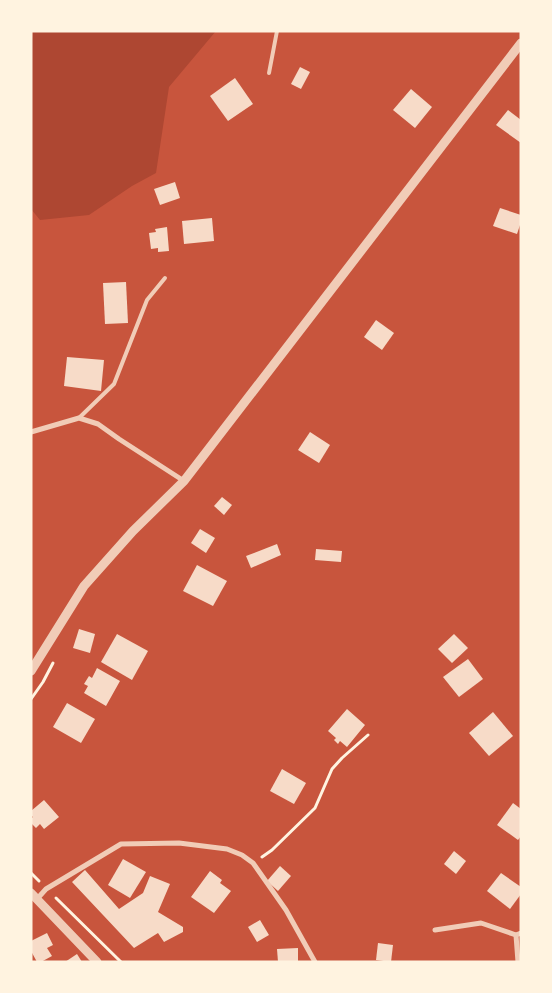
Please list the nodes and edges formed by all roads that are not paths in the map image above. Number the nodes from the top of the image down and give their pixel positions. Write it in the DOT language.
graph roads {
  1 [pos="277,31"];
  2 [pos="521,43"];
  3 [pos="269,73"];
  4 [pos="165,278"];
  5 [pos="79,418"];
  6 [pos="31,432"];
  7 [pos="184,481"];
  8 [pos="31,671"];
  9 [pos="34,896"];
  10 [pos="435,930"];
  11 [pos="519,934"];
  12 [pos="97,962"];
  13 [pos="315,962"];
  14 [pos="518,962"];
  1 -- 3 [label="lane"];
  2 -- 7 [label="street"];
  4 -- 5 [label="lane"];
  5 -- 6 [label="street"];
  5 -- 7 [label="street"];
  7 -- 8 [label="street"];
  9 -- 12 [label="street"];
  9 -- 13 [label="street"];
  10 -- 11 [label="street"];
  11 -- 14 [label="street"];
}
